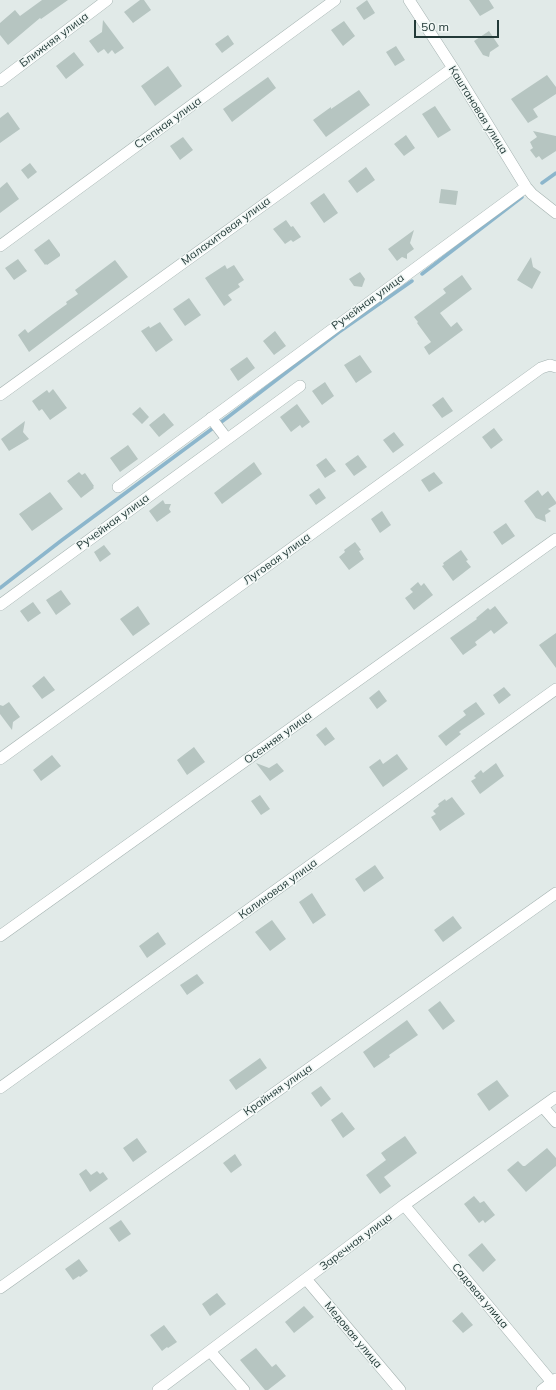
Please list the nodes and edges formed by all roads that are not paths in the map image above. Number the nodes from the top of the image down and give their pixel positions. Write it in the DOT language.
graph roads {
  1 [pos="107,0"];
  2 [pos="335,0"];
  3 [pos="408,0"];
  4 [pos="453,68"];
  5 [pos="0,81"];
  6 [pos="526,187"];
  7 [pos="556,213"];
  8 [pos="0,246"];
  9 [pos="556,367"];
  10 [pos="300,386"];
  11 [pos="0,395"];
  12 [pos="211,418"];
  13 [pos="227,439"];
  14 [pos="118,487"];
  15 [pos="556,539"];
  16 [pos="0,605"];
  17 [pos="556,689"];
  18 [pos="0,759"];
  19 [pos="556,893"];
  20 [pos="0,936"];
  21 [pos="0,1088"];
  22 [pos="556,1097"];
  23 [pos="543,1107"];
  24 [pos="556,1122"];
  25 [pos="404,1205"];
  26 [pos="306,1279"];
  27 [pos="0,1288"];
  28 [pos="210,1351"];
  29 [pos="555,1383"];
  30 [pos="158,1390"];
  31 [pos="244,1390"];
  32 [pos="400,1390"];
  33 [pos="542,1390"];
  1 -- 5 [label="street, Ближняя улица"];
  2 -- 8 [label="street, Степная улица"];
  3 -- 4 [label="street, Каштановая улица"];
  4 -- 6 [label="street, Каштановая улица"];
  4 -- 11 [label="street, Малахитовая улица"];
  6 -- 7 [label="street, Каштановая улица"];
  6 -- 12 [label="street, Ручейная улица"];
  9 -- 18 [label="street, Луговая улица"];
  10 -- 13 [label="street, Ручейная улица"];
  12 -- 13 [label="street"];
  12 -- 14 [label="street, Ручейная улица"];
  13 -- 16 [label="street, Ручейная улица"];
  15 -- 20 [label="street, Осенняя улица"];
  17 -- 21 [label="street, Калиновая улица"];
  19 -- 27 [label="street, Крайняя улица"];
  22 -- 23 [label="street, Заречная улица"];
  23 -- 24 [label="street"];
  23 -- 25 [label="street, Заречная улица"];
  25 -- 26 [label="street, Заречная улица"];
  25 -- 29 [label="street, Садовая улица"];
  26 -- 28 [label="street, Заречная улица"];
  26 -- 32 [label="street, Медовая улица"];
  28 -- 30 [label="street, Заречная улица"];
  28 -- 31 [label="street"];
  29 -- 33 [label="street"];
}
